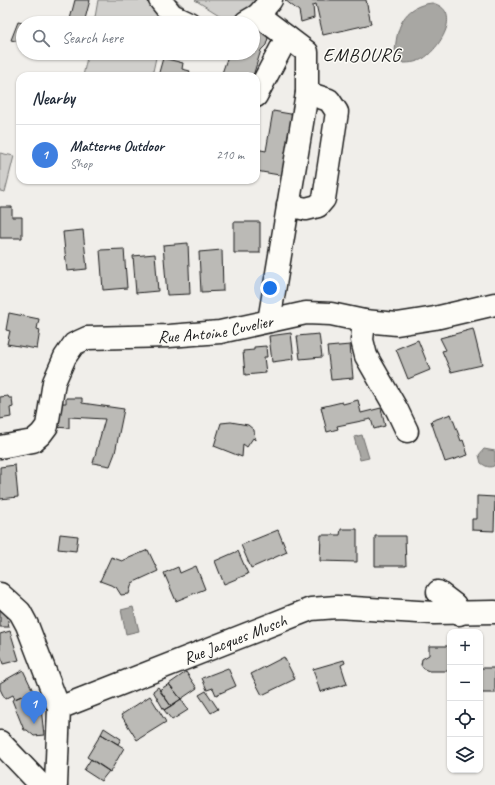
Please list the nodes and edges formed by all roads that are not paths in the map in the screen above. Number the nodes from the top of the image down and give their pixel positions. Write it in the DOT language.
graph roads {
  1 [pos="160,0"];
  2 [pos="258,13"];
  3 [pos="174,16"];
  4 [pos="287,37"];
  5 [pos="260,88"];
  6 [pos="307,93"];
  7 [pos="288,205"];
  8 [pos="495,304"];
  9 [pos="270,321"];
  10 [pos="364,321"];
  11 [pos="407,431"];
  12 [pos="0,447"];
  13 [pos="438,592"];
  14 [pos="0,594"];
  15 [pos="495,612"];
  16 [pos="459,614"];
  17 [pos="59,708"];
  18 [pos="0,742"];
  19 [pos="41,785"];
  20 [pos="56,785"];
  1 -- 3 [label="street"];
  2 -- 4 [label="street"];
  4 -- 5 [label="street"];
  4 -- 6 [label="street"];
  6 -- 7 [label="street"];
  6 -- 7 [label="street"];
  7 -- 9 [label="street"];
  8 -- 10 [label="street, Rue Antoine Cuvelier"];
  9 -- 10 [label="street, Rue Antoine Cuvelier"];
  9 -- 12 [label="street, Rue Antoine Cuvelier"];
  10 -- 11 [label="street"];
  13 -- 16 [label="street"];
  14 -- 17 [label="street"];
  15 -- 16 [label="street, Rue Jacques Musch"];
  16 -- 17 [label="street, Rue Jacques Musch"];
  17 -- 20 [label="street"];
  18 -- 19 [label="street"];
}
